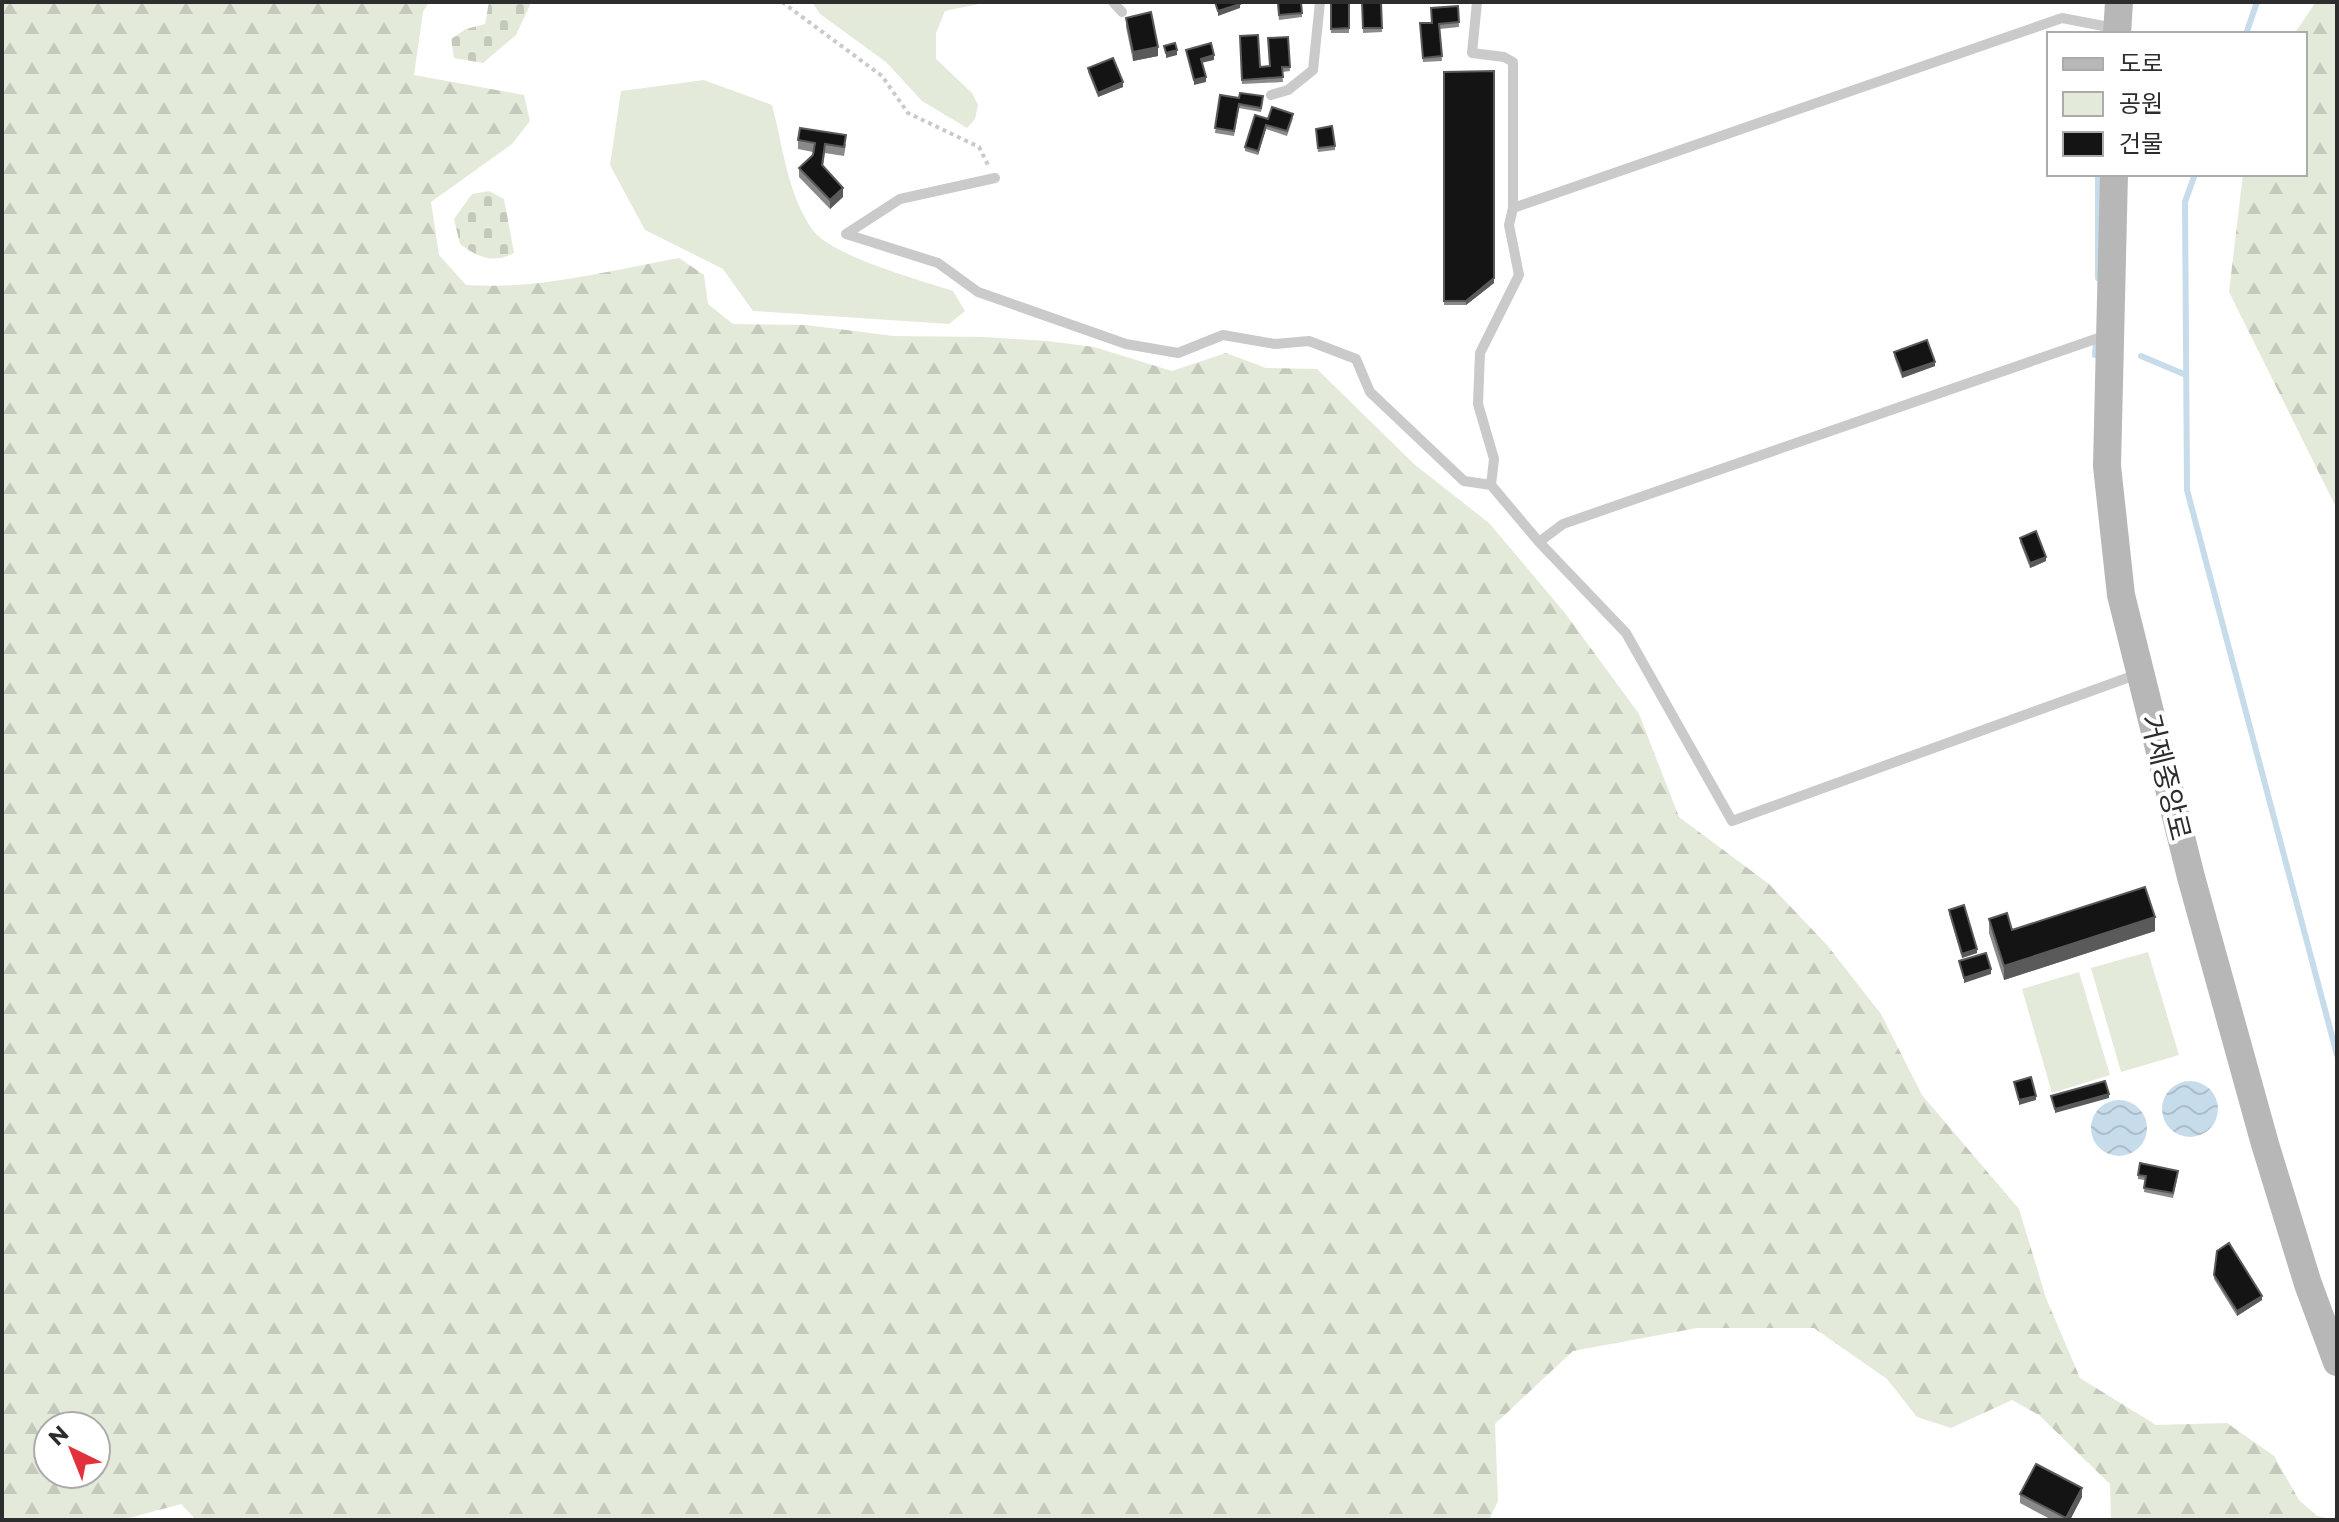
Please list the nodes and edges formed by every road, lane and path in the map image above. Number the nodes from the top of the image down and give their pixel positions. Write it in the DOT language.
graph roads {
  1 [pos="782,2"];
  2 [pos="1113,2"];
  3 [pos="1320,2"];
  4 [pos="1477,2"];
  5 [pos="1122,12"];
  6 [pos="2117,21"];
  7 [pos="1271,95"];
  8 [pos="2114,176"];
  9 [pos="995,178"];
  10 [pos="1513,208"];
  11 [pos="2112,334"];
  12 [pos="1491,485"];
  13 [pos="1539,542"];
  14 [pos="2140,673"];
  15 [pos="2337,1362"];
  1 -- 9 [label="path"];
  2 -- 5 [label="lane"];
  3 -- 7 [label="lane"];
  4 -- 10 [label="lane"];
  6 -- 10 [label="lane"];
  8 -- 11 [label="main road, 거제중앙로"];
  9 -- 12 [label="lane"];
  10 -- 12 [label="lane"];
  11 -- 13 [label="lane"];
  11 -- 14 [label="main road, 거제중앙로"];
  12 -- 13 [label="lane"];
  13 -- 14 [label="lane"];
  14 -- 15 [label="main road, 거제중앙로"];
}
